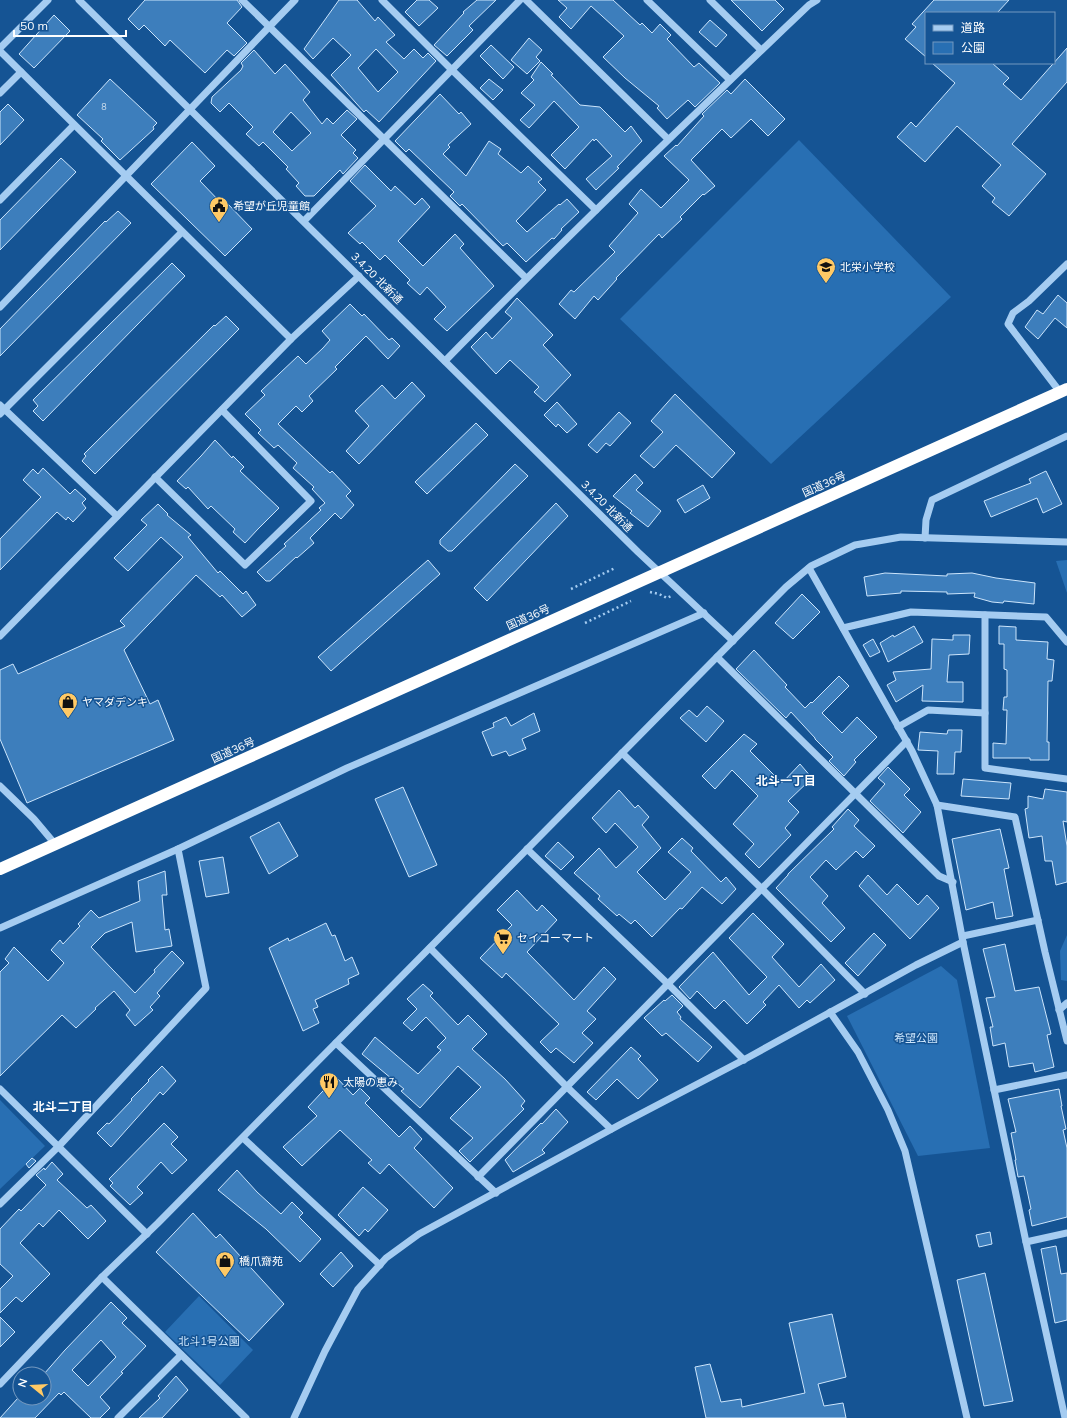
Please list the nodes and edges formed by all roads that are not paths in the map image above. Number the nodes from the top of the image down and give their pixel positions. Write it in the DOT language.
graph roads {
  1 [pos="48,0"];
  2 [pos="79,0"];
  3 [pos="242,0"];
  4 [pos="295,0"];
  5 [pos="382,0"];
  6 [pos="520,0"];
  7 [pos="526,0"];
  8 [pos="647,0"];
  9 [pos="710,0"];
  10 [pos="817,0"];
  11 [pos="806,2"];
  12 [pos="270,26"];
  13 [pos="0,50"];
  14 [pos="761,50"];
  15 [pos="452,70"];
  16 [pos="21,72"];
  17 [pos="730,80"];
  18 [pos="0,93"];
  19 [pos="190,109"];
  20 [pos="74,125"];
  21 [pos="668,139"];
  22 [pos="384,140"];
  23 [pos="126,177"];
  24 [pos="0,200"];
  25 [pos="596,210"];
  26 [pos="304,221"];
  27 [pos="182,232"];
  28 [pos="1067,264"];
  29 [pos="359,276"];
  30 [pos="526,278"];
  31 [pos="0,307"];
  32 [pos="291,339"];
  33 [pos="446,361"];
  34 [pos="1064,390"];
  35 [pos="2,409"];
  36 [pos="222,410"];
  37 [pos="1067,436"];
  38 [pos="155,477"];
  39 [pos="117,516"];
  40 [pos="925,538"];
  41 [pos="1067,542"];
  42 [pos="809,568"];
  43 [pos="660,572"];
  44 [pos="704,613"];
  45 [pos="985,615"];
  46 [pos="843,628"];
  47 [pos="0,636"];
  48 [pos="733,641"];
  49 [pos="1067,642"];
  50 [pos="717,657"];
  51 [pos="985,713"];
  52 [pos="898,727"];
  53 [pos="906,741"];
  54 [pos="622,753"];
  55 [pos="1067,779"];
  56 [pos="0,786"];
  57 [pos="856,794"];
  58 [pos="937,805"];
  59 [pos="55,844"];
  60 [pos="178,848"];
  61 [pos="527,850"];
  62 [pos="0,869"];
  63 [pos="953,882"];
  64 [pos="762,889"];
  65 [pos="1038,920"];
  66 [pos="0,928"];
  67 [pos="963,939"];
  68 [pos="430,948"];
  69 [pos="668,984"];
  70 [pos="865,994"];
  71 [pos="1067,1003"];
  72 [pos="1059,1010"];
  73 [pos="830,1012"];
  74 [pos="1067,1041"];
  75 [pos="336,1043"];
  76 [pos="744,1060"];
  77 [pos="1067,1075"];
  78 [pos="567,1087"];
  79 [pos="0,1089"];
  80 [pos="994,1090"];
  81 [pos="611,1129"];
  82 [pos="243,1138"];
  83 [pos="58,1146"];
  84 [pos="478,1177"];
  85 [pos="496,1193"];
  86 [pos="0,1204"];
  87 [pos="1067,1233"];
  88 [pos="147,1234"];
  89 [pos="1026,1242"];
  90 [pos="380,1265"];
  91 [pos="102,1278"];
  92 [pos="181,1354"];
  93 [pos="0,1384"];
  94 [pos="118,1418"];
  95 [pos="246,1418"];
  96 [pos="294,1418"];
  97 [pos="967,1418"];
  98 [pos="1065,1418"];
  1 -- 13 [label="street"];
  2 -- 19 [label="street, 3.4.20 北新通"];
  3 -- 12 [label="street"];
  4 -- 12 [label="street"];
  5 -- 15 [label="street"];
  6 -- 15 [label="street"];
  7 -- 21 [label="street"];
  8 -- 17 [label="street"];
  9 -- 14 [label="street"];
  10 -- 11 [label="street"];
  11 -- 14 [label="street"];
  12 -- 19 [label="street"];
  12 -- 22 [label="street"];
  13 -- 16 [label="street"];
  14 -- 17 [label="street"];
  15 -- 22 [label="street"];
  15 -- 25 [label="street"];
  16 -- 18 [label="street"];
  16 -- 20 [label="street"];
  17 -- 21 [label="street"];
  19 -- 23 [label="street"];
  19 -- 26 [label="street, 3.4.20 北新通"];
  20 -- 23 [label="street"];
  20 -- 24 [label="street"];
  21 -- 25 [label="street"];
  22 -- 26 [label="street"];
  22 -- 30 [label="street"];
  23 -- 27 [label="street"];
  23 -- 31 [label="street"];
  25 -- 30 [label="street"];
  26 -- 29 [label="street, 3.4.20 北新通"];
  27 -- 32 [label="street"];
  27 -- 35 [label="street"];
  28 -- 34 [label="street"];
  29 -- 32 [label="street"];
  29 -- 33 [label="street, 3.4.20 北新通"];
  30 -- 33 [label="street"];
  32 -- 36 [label="street"];
  33 -- 43 [label="street, 3.4.20 北新通"];
  34 -- 43 [label="highway, 国道36号"];
  35 -- 39 [label="street"];
  36 -- 38 [label="street"];
  36 -- 38 [label="street"];
  37 -- 40 [label="street"];
  38 -- 39 [label="street"];
  39 -- 47 [label="street"];
  40 -- 41 [label="street"];
  40 -- 42 [label="street"];
  42 -- 46 [label="street"];
  42 -- 48 [label="street"];
  43 -- 44 [label="street, 3.4.20 北新通"];
  43 -- 59 [label="highway, 国道36号"];
  44 -- 48 [label="street, 3.4.20 北新通"];
  44 -- 60 [label="street"];
  45 -- 46 [label="street"];
  45 -- 49 [label="street"];
  45 -- 51 [label="street"];
  46 -- 52 [label="street"];
  48 -- 50 [label="street"];
  50 -- 54 [label="street"];
  50 -- 57 [label="street"];
  51 -- 52 [label="street"];
  51 -- 55 [label="street"];
  52 -- 53 [label="street"];
  53 -- 57 [label="street"];
  53 -- 58 [label="street"];
  54 -- 61 [label="street"];
  54 -- 64 [label="street"];
  56 -- 59 [label="street"];
  57 -- 63 [label="street"];
  57 -- 64 [label="street"];
  58 -- 63 [label="street"];
  58 -- 65 [label="street"];
  59 -- 62 [label="highway, 国道36号"];
  60 -- 66 [label="street"];
  60 -- 83 [label="street"];
  61 -- 68 [label="street"];
  61 -- 69 [label="street"];
  63 -- 67 [label="street"];
  64 -- 69 [label="street"];
  64 -- 70 [label="street"];
  65 -- 67 [label="street"];
  65 -- 72 [label="street"];
  67 -- 70 [label="street"];
  67 -- 80 [label="street"];
  68 -- 75 [label="street"];
  68 -- 78 [label="street"];
  69 -- 76 [label="street"];
  69 -- 78 [label="street"];
  70 -- 73 [label="street"];
  71 -- 72 [label="street"];
  72 -- 74 [label="street"];
  73 -- 76 [label="street"];
  73 -- 97 [label="street"];
  75 -- 82 [label="street"];
  75 -- 84 [label="street"];
  76 -- 81 [label="street"];
  77 -- 80 [label="street"];
  78 -- 81 [label="street"];
  78 -- 84 [label="street"];
  79 -- 83 [label="street"];
  80 -- 89 [label="street"];
  81 -- 85 [label="street"];
  82 -- 88 [label="street"];
  82 -- 90 [label="street"];
  83 -- 86 [label="street"];
  83 -- 88 [label="street"];
  84 -- 85 [label="street"];
  85 -- 90 [label="street"];
  87 -- 89 [label="street"];
  88 -- 91 [label="street"];
  89 -- 98 [label="street"];
  90 -- 96 [label="street"];
  91 -- 92 [label="street"];
  91 -- 93 [label="street"];
  92 -- 94 [label="street"];
  92 -- 95 [label="street"];
}
